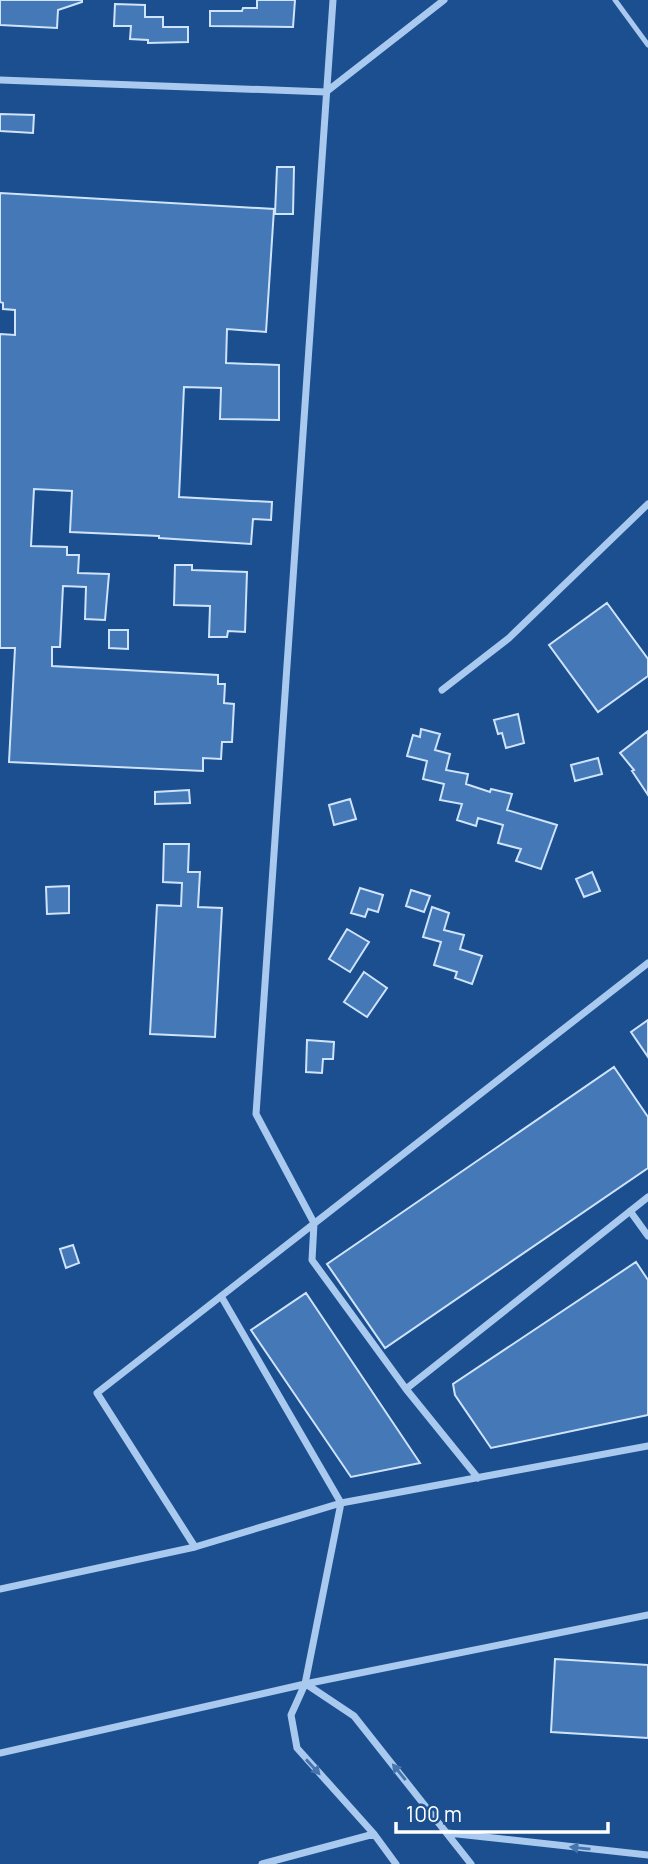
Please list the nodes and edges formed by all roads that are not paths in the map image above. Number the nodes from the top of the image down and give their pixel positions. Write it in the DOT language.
graph roads {
  1 [pos="333,0"];
  2 [pos="444,0"];
  3 [pos="615,0"];
  4 [pos="648,45"];
  5 [pos="0,80"];
  6 [pos="326,92"];
  7 [pos="648,505"];
  8 [pos="442,690"];
  9 [pos="648,962"];
  10 [pos="648,1197"];
  11 [pos="630,1211"];
  12 [pos="314,1223"];
  13 [pos="648,1236"];
  14 [pos="221,1296"];
  15 [pos="406,1389"];
  16 [pos="648,1446"];
  17 [pos="478,1478"];
  18 [pos="341,1503"];
  19 [pos="195,1547"];
  20 [pos="0,1589"];
  21 [pos="648,1615"];
  22 [pos="305,1684"];
  23 [pos="0,1753"];
  24 [pos="448,1833"];
  25 [pos="374,1834"];
  26 [pos="648,1855"];
  27 [pos="262,1864"];
  28 [pos="396,1864"];
  29 [pos="471,1864"];
  1 -- 6 [label="street"];
  2 -- 6 [label="street"];
  3 -- 4 [label="lane"];
  5 -- 6 [label="street"];
  6 -- 12 [label="street"];
  7 -- 8 [label="street"];
  9 -- 12 [label="street"];
  10 -- 11 [label="street"];
  11 -- 13 [label="street"];
  11 -- 15 [label="street"];
  12 -- 14 [label="street"];
  12 -- 15 [label="street"];
  14 -- 18 [label="street"];
  14 -- 19 [label="street"];
  15 -- 17 [label="street"];
  16 -- 17 [label="street"];
  17 -- 18 [label="street"];
  18 -- 19 [label="street"];
  18 -- 22 [label="street"];
  19 -- 20 [label="street"];
  21 -- 22 [label="street"];
  22 -- 23 [label="street"];
  24 -- 22 [label="street, one-way"];
  22 -- 25 [label="street, one-way"];
  26 -- 24 [label="street, one-way"];
  24 -- 29 [label="street"];
  25 -- 27 [label="street"];
  25 -- 28 [label="street"];
}
